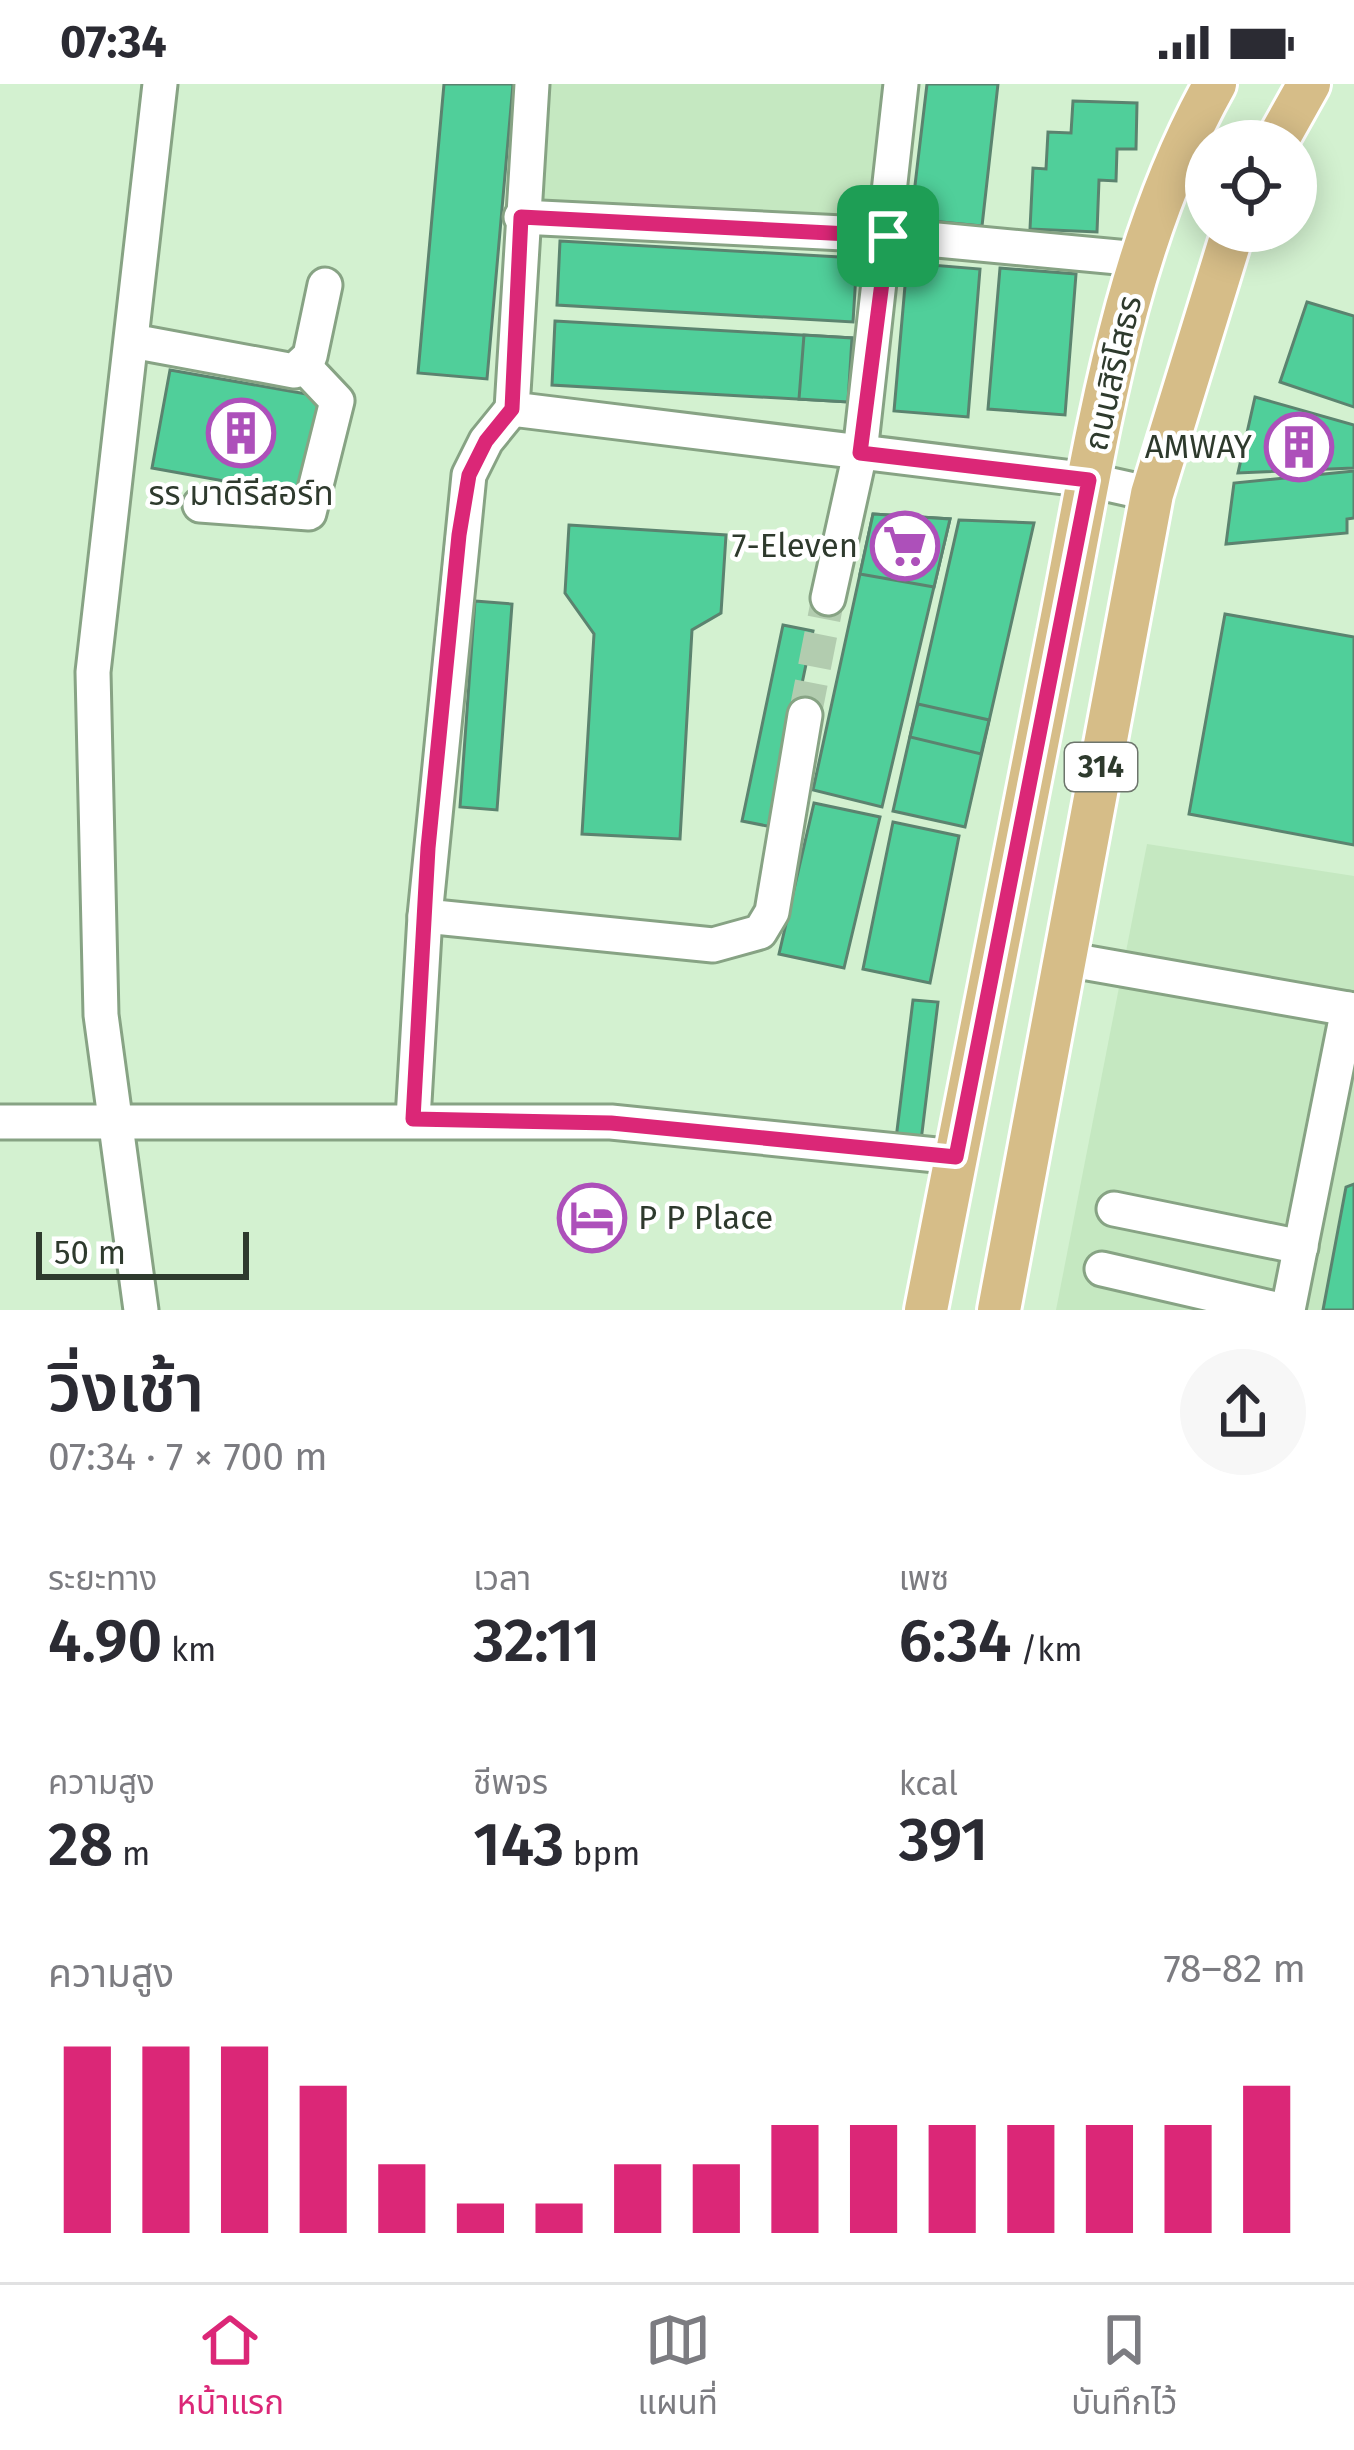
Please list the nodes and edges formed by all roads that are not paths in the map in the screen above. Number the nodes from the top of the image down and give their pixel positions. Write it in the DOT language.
graph roads {
  1 [pos="160,84"];
  2 [pos="532,84"];
  3 [pos="902,84"];
  4 [pos="1309,84"];
  5 [pos="1210,85"];
  6 [pos="1289,120"];
  7 [pos="521,217"];
  8 [pos="888,236"];
  9 [pos="1227,252"];
  10 [pos="1139,259"];
  11 [pos="325,285"];
  12 [pos="132,341"];
  13 [pos="303,365"];
  14 [pos="512,409"];
  15 [pos="860,453"];
  16 [pos="1089,480"];
  17 [pos="1152,494"];
  18 [pos="200,505"];
  19 [pos="828,598"];
  20 [pos="806,715"];
  21 [pos="424,916"];
  22 [pos="1065,959"];
  23 [pos="1351,1010"];
  24 [pos="117,1119"];
  25 [pos="413,1119"];
  26 [pos="0,1122"];
  27 [pos="956,1157"];
  28 [pos="1114,1209"];
  29 [pos="1301,1247"];
  30 [pos="1102,1270"];
  31 [pos="141,1310"];
  32 [pos="926,1310"];
  33 [pos="999,1310"];
  34 [pos="1284,1310"];
  1 -- 12 [label="street"];
  2 -- 7 [label="street"];
  3 -- 8 [label="street"];
  4 -- 6 [label="main road"];
  5 -- 10 [label="main road, ถนนสิริโสธร / 314"];
  7 -- 8 [label="street"];
  7 -- 14 [label="street"];
  8 -- 10 [label="street"];
  8 -- 15 [label="street"];
  9 -- 17 [label="main road, ถนนสิริโสธร / 314"];
  10 -- 16 [label="main road, ถนนสิริโสธร / 314"];
  11 -- 13 [label="street"];
  12 -- 13 [label="street"];
  12 -- 24 [label="street"];
  13 -- 18 [label="street"];
  14 -- 15 [label="street"];
  14 -- 21 [label="street"];
  15 -- 16 [label="street"];
  15 -- 19 [label="street"];
  16 -- 17 [label="street"];
  16 -- 27 [label="main road, ถนนสิริโสธร / 314"];
  17 -- 22 [label="main road, ถนนสิริโสธร / 314"];
  20 -- 21 [label="street"];
  21 -- 25 [label="street"];
  22 -- 23 [label="street"];
  22 -- 33 [label="main road, ถนนสิริโสธร / 314"];
  23 -- 29 [label="street"];
  24 -- 25 [label="street"];
  24 -- 26 [label="street"];
  24 -- 31 [label="street"];
  25 -- 27 [label="street"];
  27 -- 32 [label="main road, ถนนสิริโสธร / 314"];
  28 -- 29 [label="street"];
  29 -- 34 [label="street"];
  30 -- 34 [label="street"];
}
